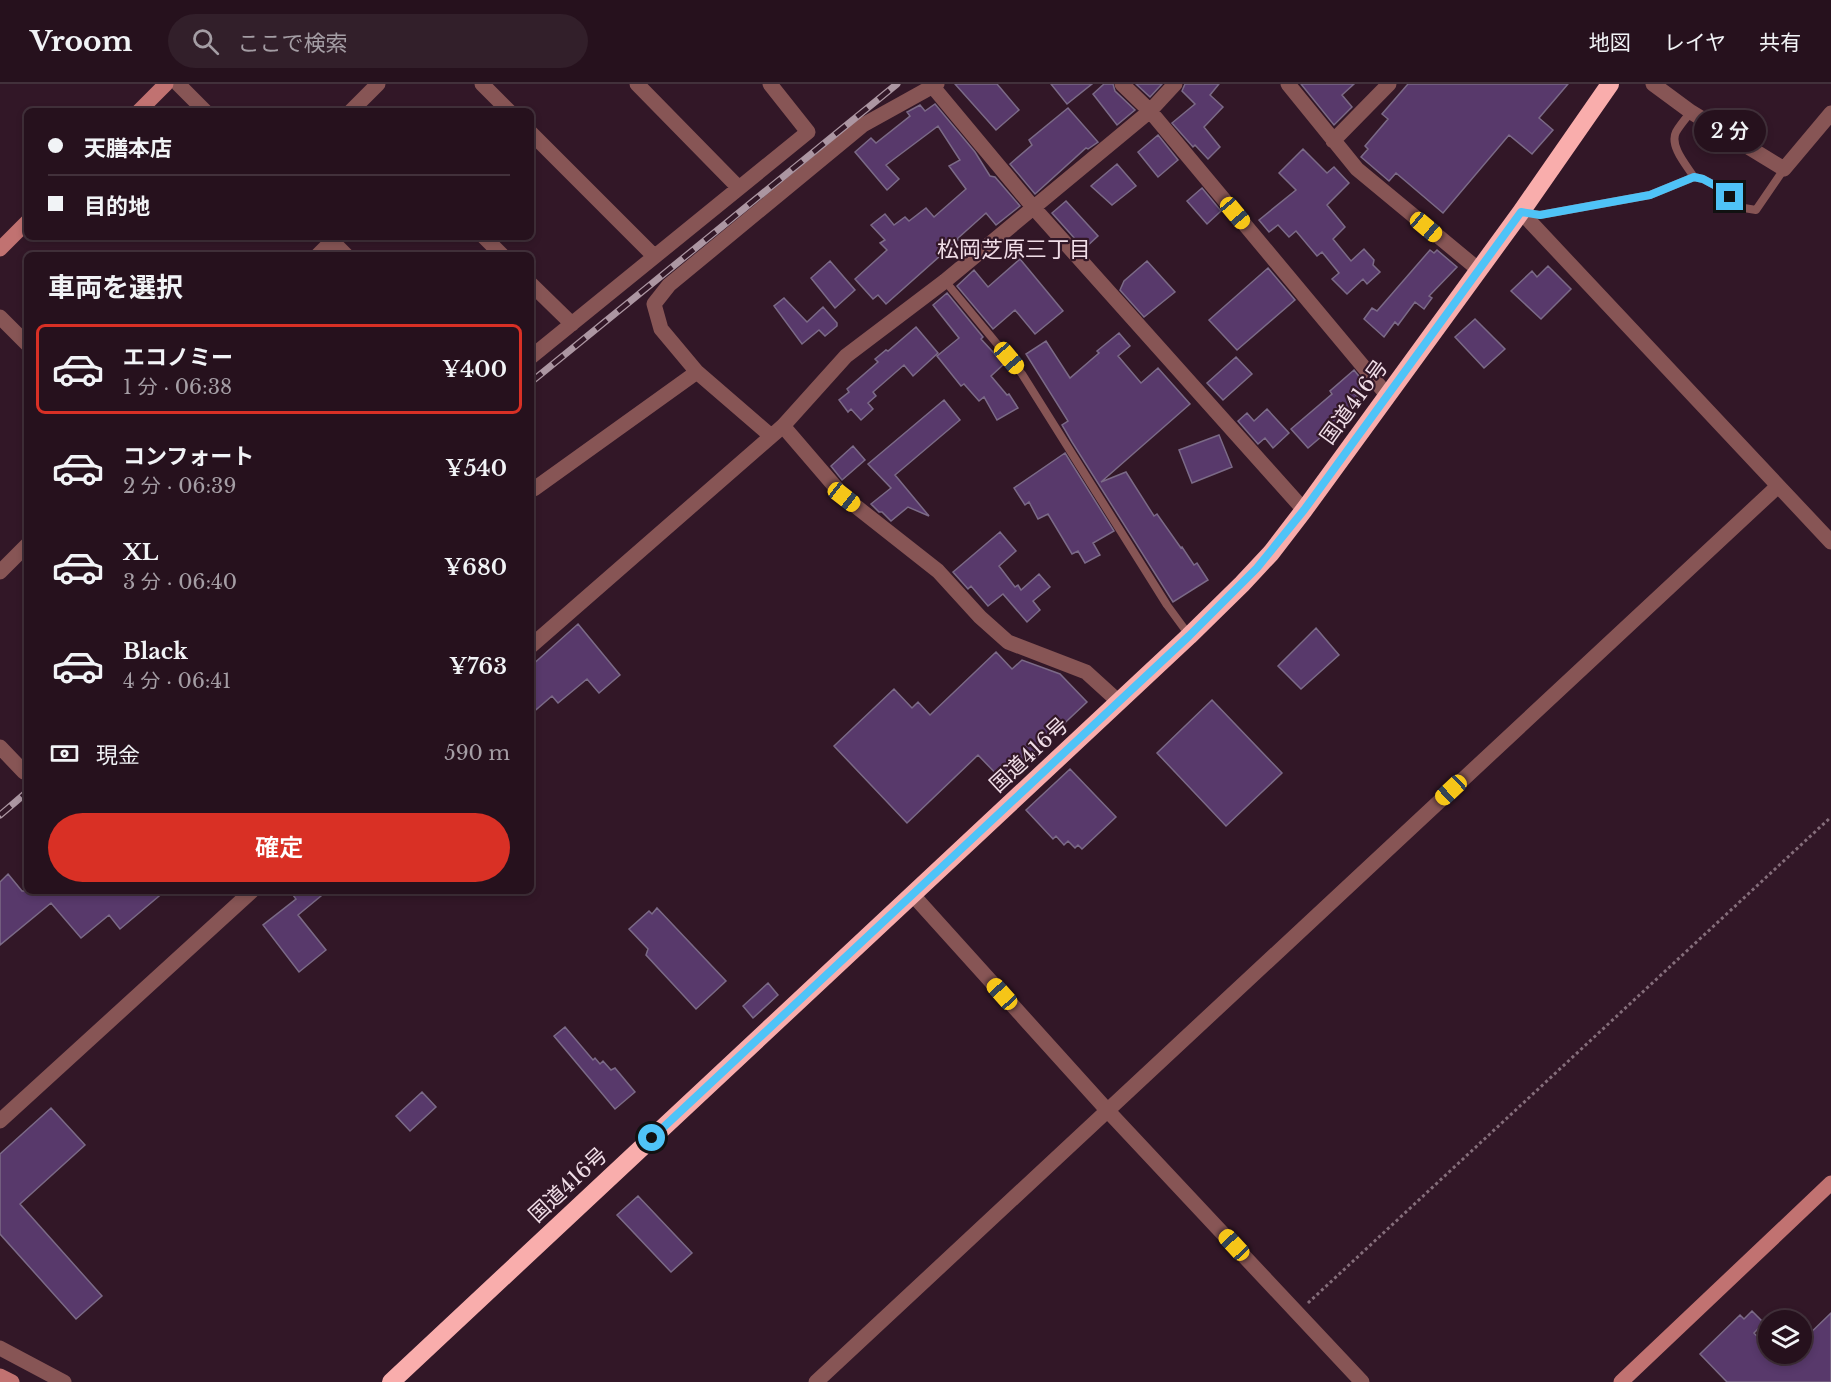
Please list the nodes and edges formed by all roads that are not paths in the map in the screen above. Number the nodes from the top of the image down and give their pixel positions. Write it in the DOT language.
graph roads {
  1 [pos="166,84"];
  2 [pos="178,84"];
  3 [pos="378,84"];
  4 [pos="482,84"];
  5 [pos="637,84"];
  6 [pos="770,84"];
  7 [pos="1122,84"];
  8 [pos="1174,84"];
  9 [pos="1288,84"];
  10 [pos="1389,84"];
  11 [pos="1611,84"];
  12 [pos="1653,84"];
  13 [pos="935,85"];
  14 [pos="142,108"];
  15 [pos="202,108"];
  16 [pos="356,108"];
  17 [pos="506,108"];
  18 [pos="1150,111"];
  19 [pos="1691,112"];
  20 [pos="1831,113"];
  21 [pos="534,136"];
  22 [pos="1333,141"];
  23 [pos="1784,169"];
  24 [pos="1694,177"];
  25 [pos="738,187"];
  26 [pos="1033,207"];
  27 [pos="1521,212"];
  28 [pos="24,225"];
  29 [pos="330,240"];
  30 [pos="332,240"];
  31 [pos="487,240"];
  32 [pos="0,249"];
  33 [pos="320,252"];
  34 [pos="343,252"];
  35 [pos="499,252"];
  36 [pos="654,256"];
  37 [pos="1479,270"];
  38 [pos="945,280"];
  39 [pos="534,287"];
  40 [pos="0,317"];
  41 [pos="572,324"];
  42 [pos="24,341"];
  43 [pos="534,355"];
  44 [pos="697,372"];
  45 [pos="1387,396"];
  46 [pos="777,431"];
  47 [pos="1778,486"];
  48 [pos="534,489"];
  49 [pos="1304,510"];
  50 [pos="1826,526"];
  51 [pos="1831,542"];
  52 [pos="24,548"];
  53 [pos="0,572"];
  54 [pos="1189,636"];
  55 [pos="534,643"];
  56 [pos="1119,702"];
  57 [pos="0,747"];
  58 [pos="24,772"];
  59 [pos="249,894"];
  60 [pos="912,894"];
  61 [pos="1107,1110"];
  62 [pos="0,1120"];
  63 [pos="1831,1183"];
  64 [pos="0,1348"];
  65 [pos="0,1376"];
  66 [pos="12,1382"];
  67 [pos="64,1382"];
  68 [pos="391,1382"];
  69 [pos="816,1382"];
  70 [pos="1362,1382"];
  71 [pos="1621,1382"];
  1 -- 14 [label="street"];
  2 -- 15 [label="street"];
  3 -- 16 [label="street"];
  4 -- 17 [label="street"];
  5 -- 25 [label="street"];
  6 -- 25 [label="street"];
  7 -- 18 [label="street"];
  8 -- 18 [label="street"];
  9 -- 22 [label="street"];
  10 -- 22 [label="street"];
  11 -- 27 [label="highway, 国道416号"];
  12 -- 19 [label="street"];
  13 -- 26 [label="street"];
  13 -- 44 [label="street"];
  18 -- 26 [label="street"];
  18 -- 45 [label="street"];
  19 -- 23 [label="street"];
  19 -- 24 [label="lane"];
  20 -- 23 [label="street"];
  21 -- 36 [label="street"];
  22 -- 37 [label="street"];
  23 -- 24 [label="lane"];
  24 -- 27 [label="lane"];
  25 -- 36 [label="street"];
  26 -- 38 [label="street"];
  26 -- 49 [label="street"];
  27 -- 37 [label="highway, 国道416号"];
  27 -- 47 [label="street"];
  28 -- 32 [label="street"];
  29 -- 33 [label="street"];
  30 -- 34 [label="street"];
  31 -- 35 [label="street"];
  36 -- 41 [label="street"];
  37 -- 45 [label="highway, 国道416号"];
  38 -- 46 [label="street"];
  38 -- 54 [label="lane"];
  39 -- 41 [label="street"];
  40 -- 42 [label="street"];
  41 -- 43 [label="street"];
  44 -- 46 [label="street"];
  44 -- 48 [label="street"];
  45 -- 49 [label="highway, 国道416号"];
  46 -- 55 [label="street"];
  46 -- 56 [label="street"];
  47 -- 50 [label="street"];
  47 -- 61 [label="street"];
  49 -- 54 [label="highway, 国道416号"];
  50 -- 51 [label="street"];
  52 -- 53 [label="street"];
  54 -- 56 [label="highway, 国道416号"];
  56 -- 60 [label="highway, 国道416号"];
  57 -- 58 [label="street"];
  59 -- 62 [label="street"];
  60 -- 61 [label="street"];
  60 -- 68 [label="highway, 国道416号"];
  61 -- 69 [label="street"];
  61 -- 70 [label="street"];
  63 -- 71 [label="street"];
  64 -- 67 [label="street"];
  65 -- 66 [label="street"];
}
